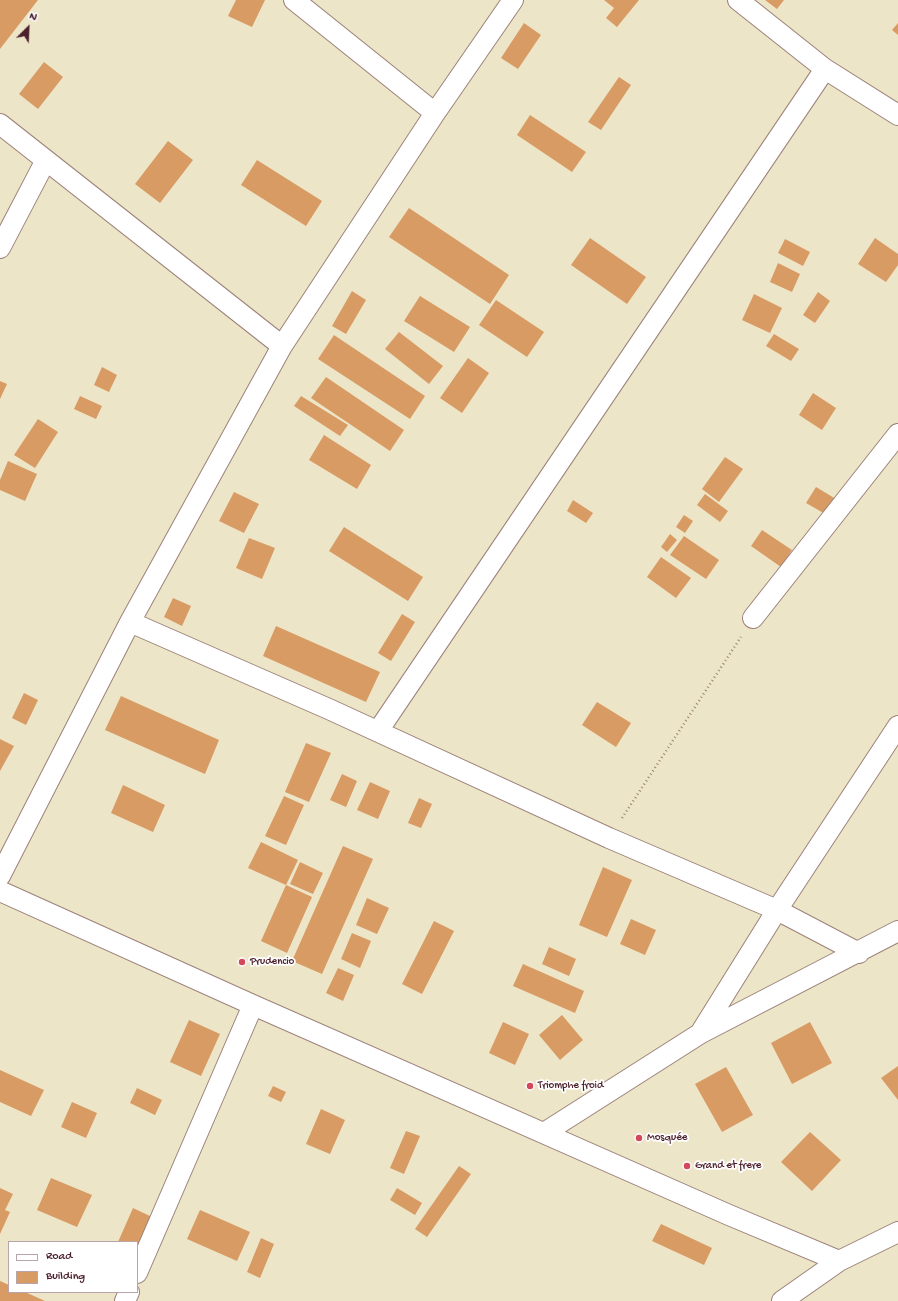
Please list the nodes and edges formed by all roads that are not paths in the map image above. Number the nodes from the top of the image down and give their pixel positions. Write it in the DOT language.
graph roads {
  1 [pos="294,0"];
  2 [pos="513,0"];
  3 [pos="738,0"];
  4 [pos="825,69"];
  5 [pos="435,113"];
  6 [pos="898,115"];
  7 [pos="0,124"];
  8 [pos="46,160"];
  9 [pos="0,248"];
  10 [pos="282,346"];
  11 [pos="898,434"];
  12 [pos="753,618"];
  13 [pos="130,622"];
  14 [pos="898,726"];
  15 [pos="378,731"];
  16 [pos="0,876"];
  17 [pos="0,891"];
  18 [pos="777,910"];
  19 [pos="898,931"];
  20 [pos="859,952"];
  21 [pos="253,1005"];
  22 [pos="701,1033"];
  23 [pos="544,1134"];
  24 [pos="898,1232"];
  25 [pos="839,1261"];
  26 [pos="138,1271"];
  27 [pos="782,1301"];
  1 -- 5 [label="street"];
  2 -- 5 [label="street"];
  3 -- 4 [label="street"];
  4 -- 6 [label="street"];
  4 -- 15 [label="street"];
  5 -- 10 [label="street"];
  7 -- 8 [label="street"];
  8 -- 9 [label="street"];
  8 -- 10 [label="street"];
  10 -- 13 [label="street"];
  11 -- 12 [label="street"];
  13 -- 15 [label="street"];
  13 -- 16 [label="street"];
  14 -- 18 [label="street"];
  15 -- 18 [label="street"];
  17 -- 21 [label="street"];
  18 -- 20 [label="street"];
  18 -- 22 [label="street"];
  19 -- 20 [label="street"];
  20 -- 22 [label="street"];
  21 -- 23 [label="street"];
  21 -- 26 [label="street"];
  22 -- 23 [label="street"];
  23 -- 25 [label="street"];
  24 -- 25 [label="street"];
  25 -- 27 [label="street"];
}
